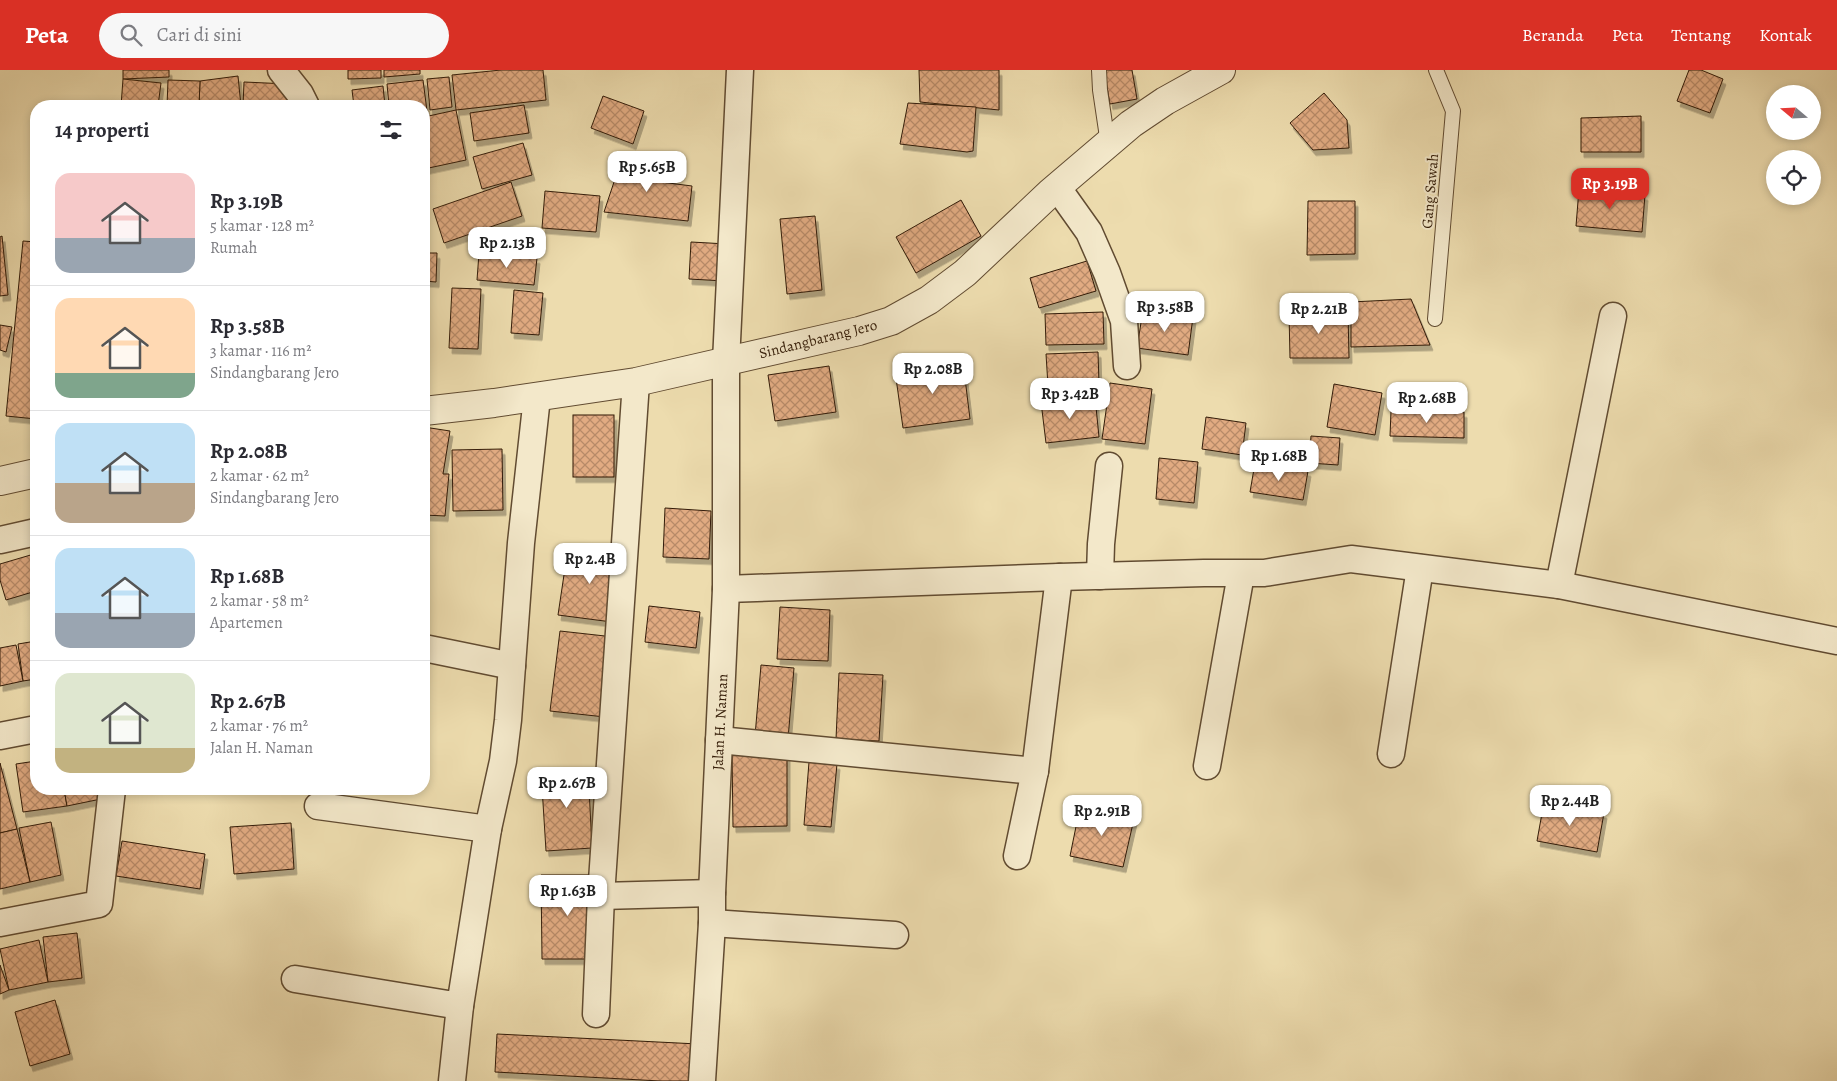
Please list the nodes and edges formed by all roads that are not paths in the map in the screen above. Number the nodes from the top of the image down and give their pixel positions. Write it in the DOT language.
graph roads {
  1 [pos="281,70"];
  2 [pos="740,70"];
  3 [pos="1099,70"];
  4 [pos="1221,70"];
  5 [pos="1436,70"];
  6 [pos="303,100"];
  7 [pos="1108,144"];
  8 [pos="1057,187"];
  9 [pos="1613,316"];
  10 [pos="1435,319"];
  11 [pos="726,362"];
  12 [pos="1127,366"];
  13 [pos="636,382"];
  14 [pos="537,397"];
  15 [pos="430,410"];
  16 [pos="1109,466"];
  17 [pos="30,474"];
  18 [pos="0,481"];
  19 [pos="30,533"];
  20 [pos="0,540"];
  21 [pos="1420,568"];
  22 [pos="1241,574"];
  23 [pos="1100,576"];
  24 [pos="1059,577"];
  25 [pos="1560,585"];
  26 [pos="726,589"];
  27 [pos="1837,641"];
  28 [pos="430,649"];
  29 [pos="512,666"];
  30 [pos="30,730"];
  31 [pos="0,736"];
  32 [pos="718,740"];
  33 [pos="1391,754"];
  34 [pos="1207,766"];
  35 [pos="1035,772"];
  36 [pos="111,795"];
  37 [pos="318,806"];
  38 [pos="488,829"];
  39 [pos="1017,856"];
  40 [pos="712,893"];
  41 [pos="601,896"];
  42 [pos="0,923"];
  43 [pos="712,923"];
  44 [pos="895,936"];
  45 [pos="295,979"];
  46 [pos="460,1006"];
  47 [pos="596,1014"];
  48 [pos="452,1081"];
  49 [pos="702,1081"];
  1 -- 6 [label="street"];
  2 -- 11 [label="street, Jalan H. Naman"];
  3 -- 7 [label="lane"];
  4 -- 7 [label="street, Sindangbarang Jero"];
  5 -- 10 [label="lane, Gang Sawah"];
  7 -- 8 [label="street, Sindangbarang Jero"];
  8 -- 11 [label="street, Sindangbarang Jero"];
  8 -- 12 [label="street"];
  9 -- 25 [label="street"];
  11 -- 13 [label="street, Sindangbarang Jero"];
  11 -- 26 [label="street, Jalan H. Naman"];
  13 -- 14 [label="street, Sindangbarang Jero"];
  13 -- 41 [label="street"];
  14 -- 15 [label="street, Sindangbarang Jero"];
  14 -- 29 [label="street"];
  16 -- 23 [label="street"];
  17 -- 18 [label="street"];
  19 -- 20 [label="street"];
  21 -- 22 [label="street"];
  21 -- 25 [label="street"];
  21 -- 33 [label="street"];
  22 -- 23 [label="street"];
  22 -- 34 [label="street"];
  23 -- 24 [label="street"];
  24 -- 26 [label="street"];
  24 -- 35 [label="street"];
  25 -- 27 [label="street"];
  26 -- 32 [label="street, Jalan H. Naman"];
  28 -- 29 [label="street"];
  29 -- 38 [label="street"];
  30 -- 31 [label="street"];
  32 -- 35 [label="street"];
  32 -- 40 [label="street, Jalan H. Naman"];
  35 -- 39 [label="street"];
  36 -- 42 [label="street"];
  37 -- 38 [label="street"];
  38 -- 46 [label="street"];
  40 -- 41 [label="street"];
  40 -- 43 [label="street, Jalan H. Naman"];
  41 -- 47 [label="street"];
  43 -- 44 [label="street"];
  43 -- 49 [label="street, Jalan H. Naman"];
  45 -- 46 [label="street"];
  46 -- 48 [label="street"];
}
